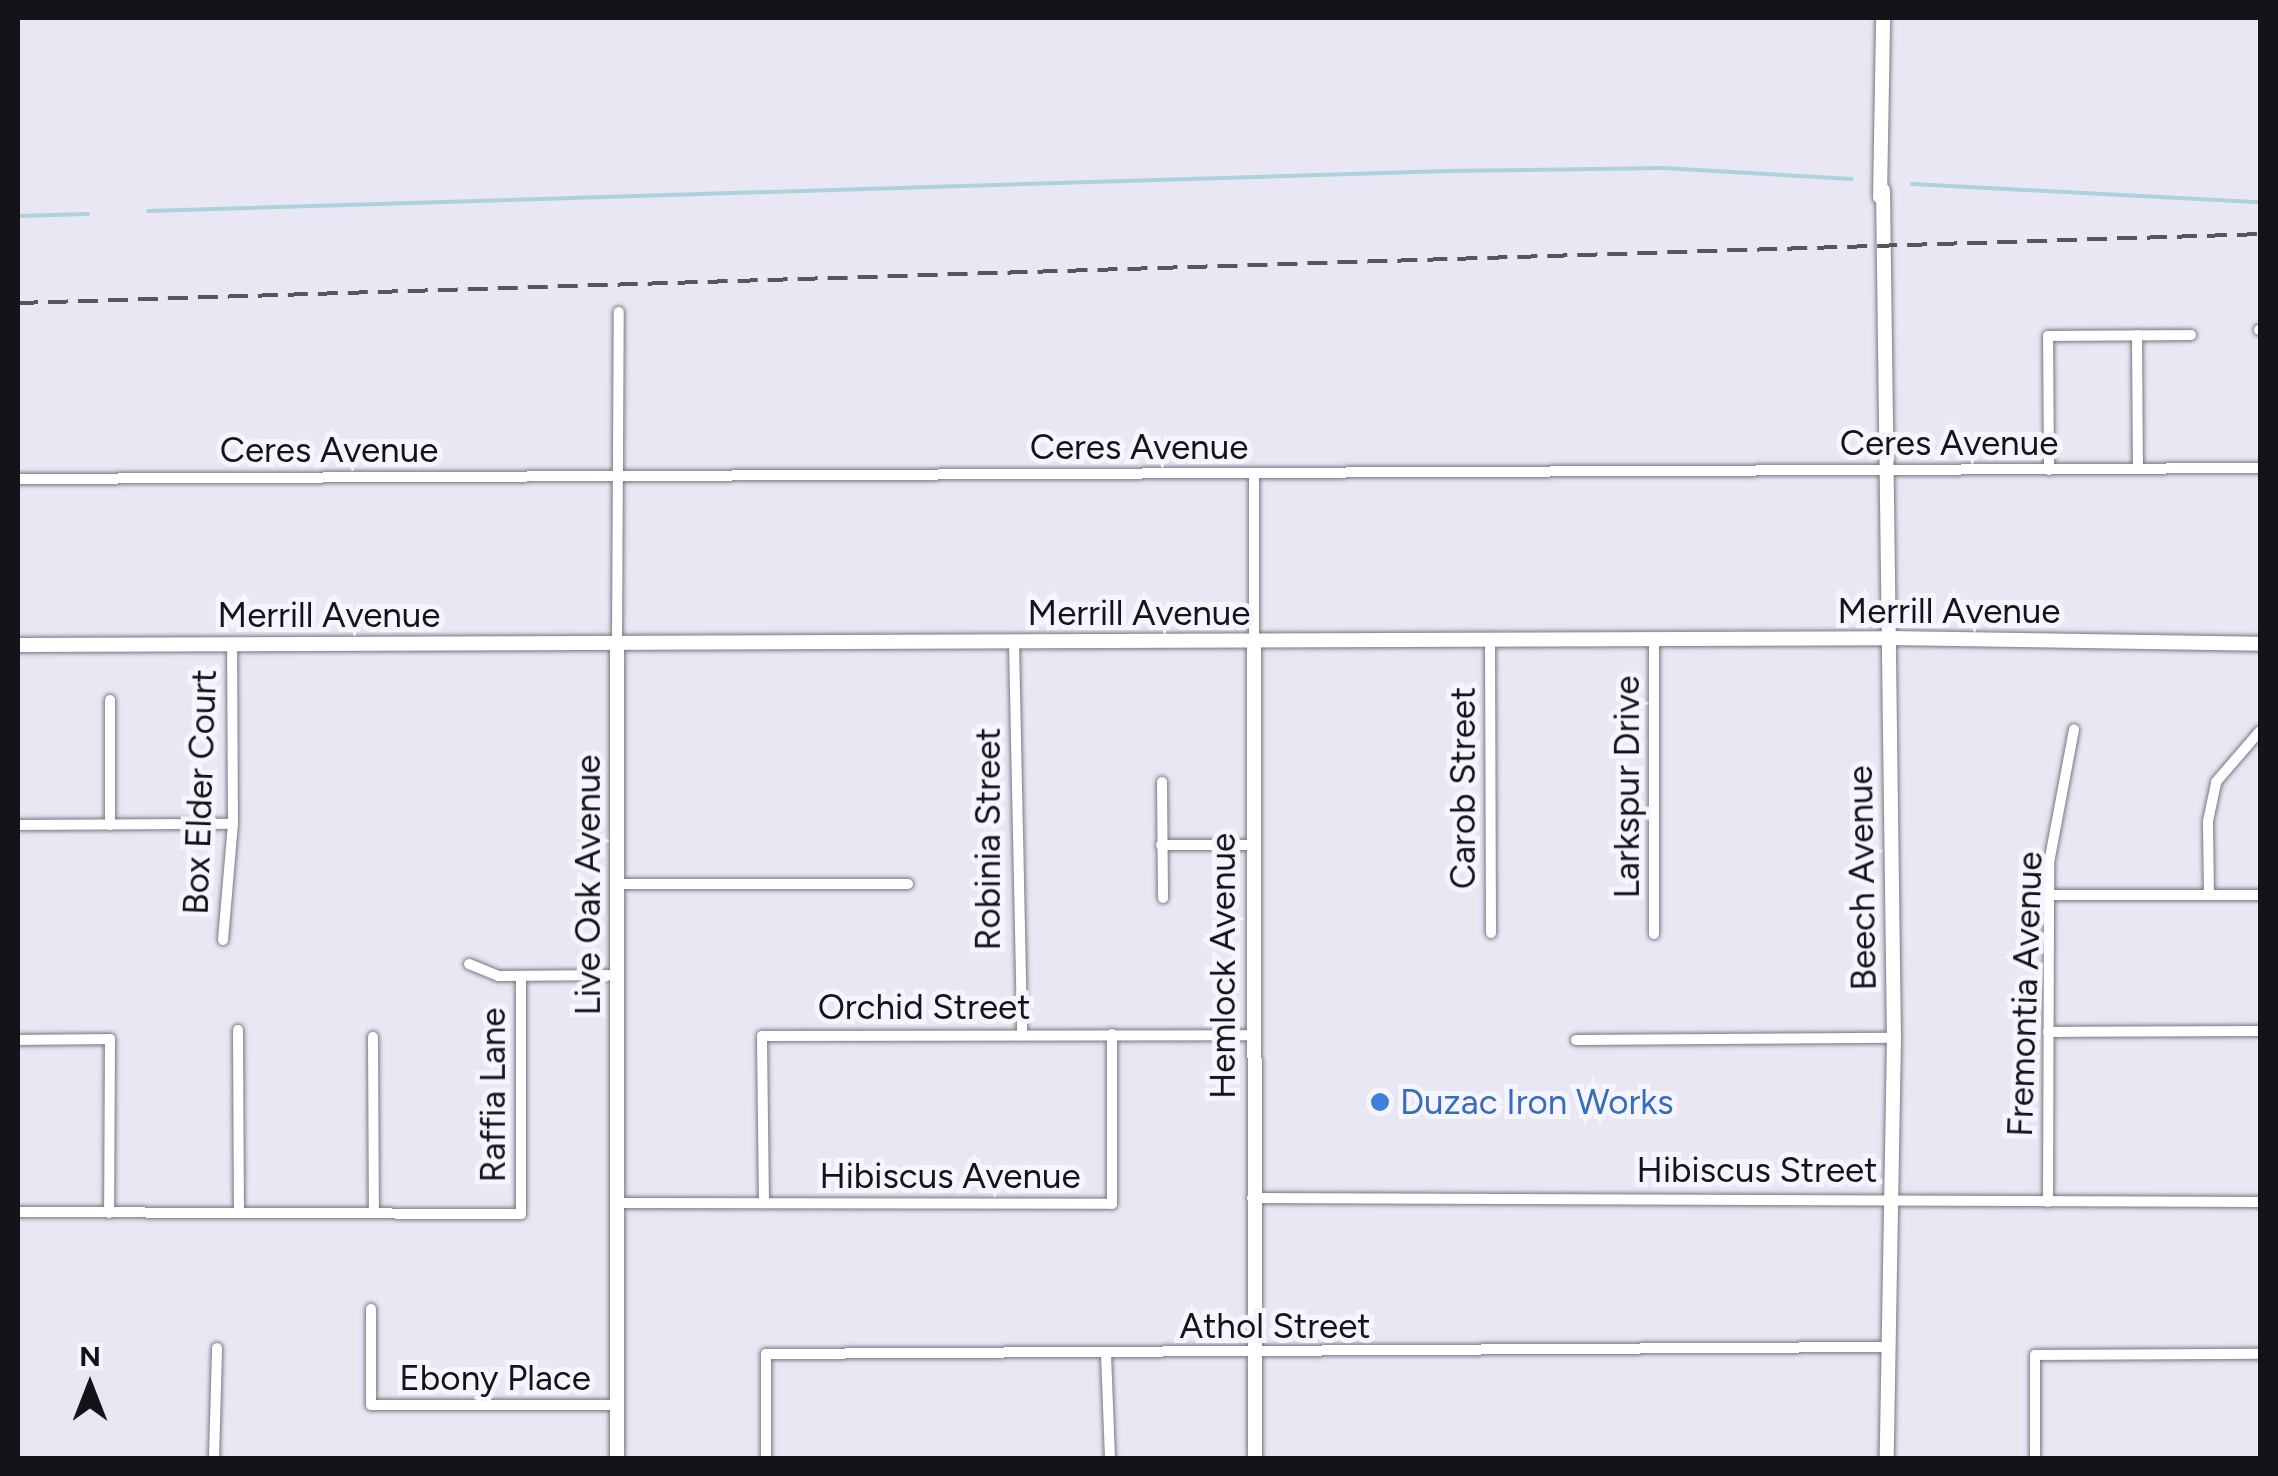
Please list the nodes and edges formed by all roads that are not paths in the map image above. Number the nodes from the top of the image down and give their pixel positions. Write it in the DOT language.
graph roads {
  1 [pos="1882,18"];
  2 [pos="619,312"];
  3 [pos="2137,335"];
  4 [pos="2191,335"];
  5 [pos="2260,468"];
  6 [pos="2138,469"];
  7 [pos="2049,470"];
  8 [pos="1890,472"];
  9 [pos="1254,474"];
  10 [pos="618,476"];
  11 [pos="18,479"];
  12 [pos="1890,638"];
  13 [pos="1654,641"];
  14 [pos="1254,642"];
  15 [pos="1490,642"];
  16 [pos="1014,643"];
  17 [pos="18,644"];
  18 [pos="617,644"];
  19 [pos="2260,644"];
  20 [pos="232,646"];
  21 [pos="110,700"];
  22 [pos="2074,729"];
  23 [pos="2260,731"];
  24 [pos="1162,782"];
  25 [pos="233,824"];
  26 [pos="18,825"];
  27 [pos="110,825"];
  28 [pos="1161,845"];
  29 [pos="1253,845"];
  30 [pos="619,884"];
  31 [pos="908,884"];
  32 [pos="2049,895"];
  33 [pos="2208,895"];
  34 [pos="2260,895"];
  35 [pos="1163,898"];
  36 [pos="1491,934"];
  37 [pos="1654,934"];
  38 [pos="223,940"];
  39 [pos="469,964"];
  40 [pos="521,976"];
  41 [pos="617,976"];
  42 [pos="238,1030"];
  43 [pos="2048,1032"];
  44 [pos="2260,1032"];
  45 [pos="1022,1034"];
  46 [pos="1112,1034"];
  47 [pos="1252,1035"];
  48 [pos="373,1037"];
  49 [pos="1894,1038"];
  50 [pos="18,1040"];
  51 [pos="1576,1040"];
  52 [pos="1890,1197"];
  53 [pos="1252,1198"];
  54 [pos="619,1202"];
  55 [pos="2048,1202"];
  56 [pos="2260,1202"];
  57 [pos="764,1203"];
  58 [pos="18,1212"];
  59 [pos="374,1212"];
  60 [pos="109,1213"];
  61 [pos="239,1213"];
  62 [pos="371,1308"];
  63 [pos="1889,1347"];
  64 [pos="216,1348"];
  65 [pos="1106,1354"];
  66 [pos="2260,1354"];
  67 [pos="1252,1355"];
  68 [pos="618,1405"];
  69 [pos="214,1458"];
  70 [pos="617,1458"];
  71 [pos="766,1458"];
  72 [pos="1110,1458"];
  73 [pos="1255,1458"];
  74 [pos="1887,1458"];
  75 [pos="2036,1458"];
  1 -- 8 [label="main road, Beech Avenue"];
  2 -- 10 [label="street, Live Oak Avenue"];
  3 -- 4 [label="street"];
  3 -- 6 [label="street"];
  3 -- 7 [label="street"];
  5 -- 6 [label="street, Ceres Avenue"];
  6 -- 7 [label="street, Ceres Avenue"];
  7 -- 8 [label="street, Ceres Avenue"];
  8 -- 9 [label="street, Ceres Avenue"];
  8 -- 12 [label="main road, Beech Avenue"];
  9 -- 10 [label="street, Ceres Avenue"];
  9 -- 14 [label="street, Hemlock Avenue"];
  10 -- 11 [label="street, Ceres Avenue"];
  10 -- 18 [label="street, Live Oak Avenue"];
  12 -- 13 [label="main road, Merrill Avenue"];
  12 -- 19 [label="main road, Merrill Avenue"];
  12 -- 49 [label="main road, Beech Avenue"];
  13 -- 15 [label="main road, Merrill Avenue"];
  13 -- 37 [label="street, Larkspur Drive"];
  14 -- 15 [label="main road, Merrill Avenue"];
  14 -- 16 [label="main road, Merrill Avenue"];
  14 -- 29 [label="main road, Hemlock Avenue"];
  15 -- 36 [label="street, Carob Street"];
  16 -- 18 [label="main road, Merrill Avenue"];
  16 -- 45 [label="street, Robinia Street"];
  17 -- 20 [label="main road, Merrill Avenue"];
  18 -- 20 [label="main road, Merrill Avenue"];
  18 -- 30 [label="main road, Live Oak Avenue"];
  20 -- 25 [label="street, Box Elder Court"];
  21 -- 27 [label="street"];
  22 -- 32 [label="street, Fremontia Avenue"];
  23 -- 33 [label="street"];
  24 -- 28 [label="street"];
  25 -- 27 [label="street"];
  25 -- 38 [label="street, Box Elder Court"];
  26 -- 27 [label="street"];
  28 -- 29 [label="street"];
  28 -- 35 [label="street"];
  29 -- 47 [label="main road, Hemlock Avenue"];
  30 -- 31 [label="street"];
  30 -- 41 [label="main road, Live Oak Avenue"];
  32 -- 33 [label="street"];
  32 -- 43 [label="street, Fremontia Avenue"];
  33 -- 34 [label="street"];
  39 -- 40 [label="street"];
  40 -- 41 [label="street"];
  40 -- 59 [label="street, Raffia Lane"];
  41 -- 54 [label="main road, Live Oak Avenue"];
  42 -- 61 [label="street"];
  43 -- 44 [label="street"];
  43 -- 55 [label="street, Fremontia Avenue"];
  45 -- 46 [label="street, Orchid Street"];
  45 -- 57 [label="street, Orchid Street"];
  46 -- 47 [label="street, Orchid Street"];
  46 -- 57 [label="street, Hibiscus Avenue"];
  47 -- 53 [label="main road, Hemlock Avenue"];
  48 -- 59 [label="street"];
  49 -- 51 [label="street"];
  49 -- 52 [label="main road, Beech Avenue"];
  50 -- 60 [label="street"];
  52 -- 53 [label="street, Hibiscus Street"];
  52 -- 55 [label="street, Hibiscus Street"];
  52 -- 63 [label="main road, Beech Avenue"];
  53 -- 67 [label="main road, Hemlock Avenue"];
  54 -- 57 [label="street, Hibiscus Avenue"];
  54 -- 68 [label="main road, Live Oak Avenue"];
  55 -- 56 [label="street, Hibiscus Street"];
  58 -- 60 [label="street"];
  59 -- 61 [label="street"];
  60 -- 61 [label="street"];
  62 -- 68 [label="street, Ebony Place"];
  63 -- 67 [label="street, Athol Street"];
  63 -- 74 [label="main road, Beech Avenue"];
  64 -- 69 [label="street"];
  65 -- 67 [label="street, Athol Street"];
  65 -- 71 [label="street, Athol Street"];
  65 -- 72 [label="street"];
  66 -- 75 [label="street"];
  67 -- 73 [label="main road, Hemlock Avenue"];
  68 -- 70 [label="main road, Live Oak Avenue"];
}
